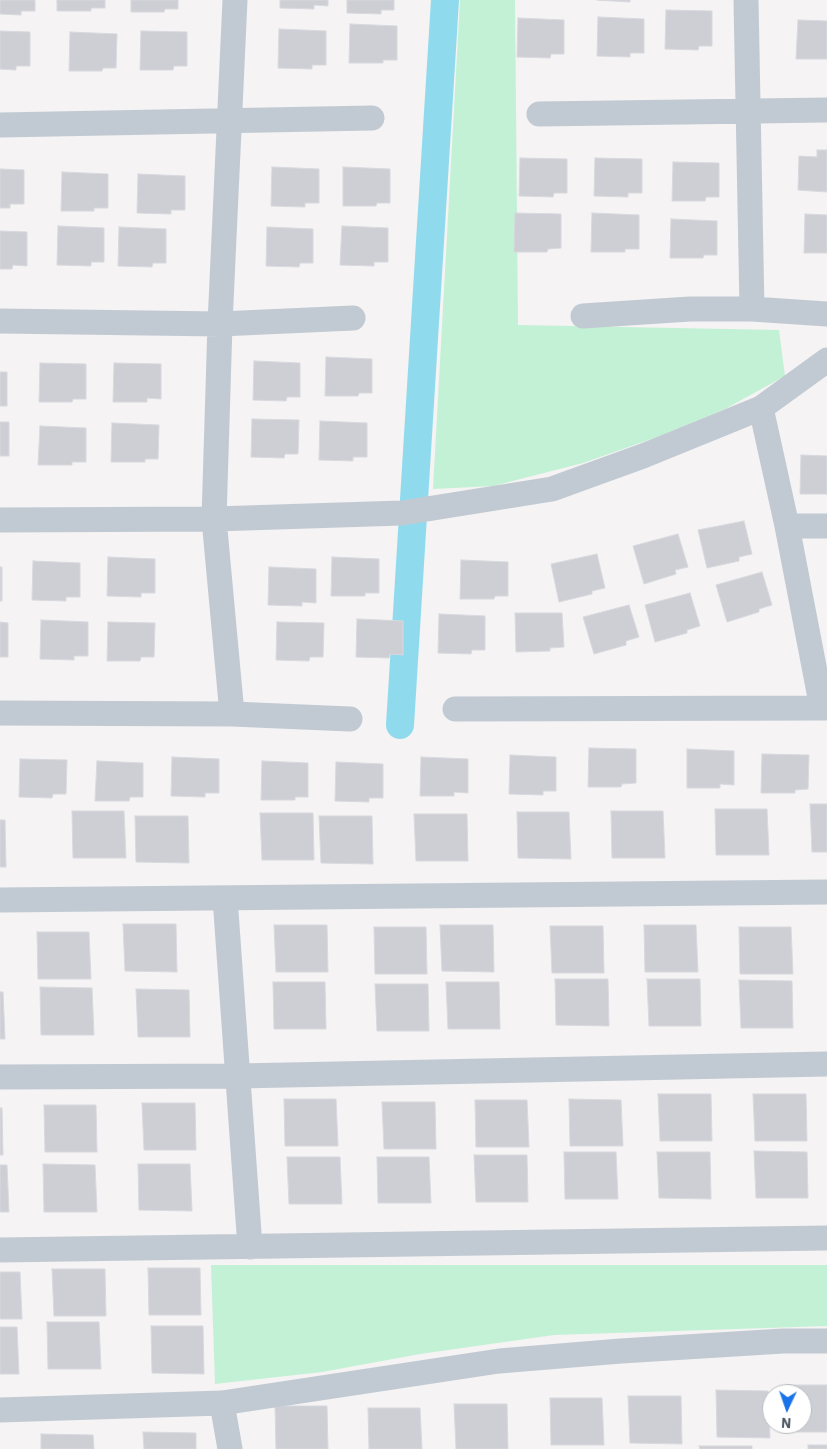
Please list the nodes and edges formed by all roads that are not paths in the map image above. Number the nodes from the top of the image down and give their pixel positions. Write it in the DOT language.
graph roads {
  1 [pos="235,0"];
  2 [pos="746,0"];
  3 [pos="747,110"];
  4 [pos="827,110"];
  5 [pos="539,114"];
  6 [pos="372,118"];
  7 [pos="230,121"];
  8 [pos="0,125"];
  9 [pos="752,309"];
  10 [pos="827,314"];
  11 [pos="582,316"];
  12 [pos="354,318"];
  13 [pos="0,321"];
  14 [pos="220,324"];
  15 [pos="827,360"];
  16 [pos="761,408"];
  17 [pos="214,519"];
  18 [pos="0,520"];
  19 [pos="787,526"];
  20 [pos="827,526"];
  21 [pos="455,708"];
  22 [pos="824,708"];
  23 [pos="0,713"];
  24 [pos="232,714"];
  25 [pos="350,719"];
  26 [pos="827,892"];
  27 [pos="225,898"];
  28 [pos="0,900"];
  29 [pos="827,1064"];
  30 [pos="238,1076"];
  31 [pos="0,1077"];
  32 [pos="827,1238"];
  33 [pos="250,1247"];
  34 [pos="0,1250"];
  35 [pos="827,1341"];
  36 [pos="222,1402"];
  37 [pos="0,1410"];
  38 [pos="230,1449"];
  1 -- 7 [label="street"];
  2 -- 3 [label="street"];
  3 -- 4 [label="street"];
  3 -- 5 [label="street"];
  3 -- 9 [label="street"];
  6 -- 7 [label="street"];
  7 -- 8 [label="street"];
  7 -- 14 [label="street"];
  9 -- 10 [label="street"];
  9 -- 11 [label="street"];
  12 -- 14 [label="street"];
  13 -- 14 [label="street"];
  14 -- 17 [label="street"];
  15 -- 16 [label="street"];
  16 -- 17 [label="street"];
  16 -- 19 [label="street"];
  17 -- 18 [label="street"];
  17 -- 24 [label="street"];
  19 -- 20 [label="street"];
  19 -- 22 [label="street"];
  21 -- 22 [label="street"];
  23 -- 24 [label="street"];
  24 -- 25 [label="street"];
  26 -- 27 [label="street"];
  27 -- 28 [label="street"];
  27 -- 30 [label="street"];
  29 -- 30 [label="street"];
  30 -- 31 [label="street"];
  30 -- 33 [label="street"];
  32 -- 33 [label="street"];
  33 -- 34 [label="street"];
  35 -- 36 [label="street"];
  36 -- 37 [label="street"];
  36 -- 38 [label="street"];
}
